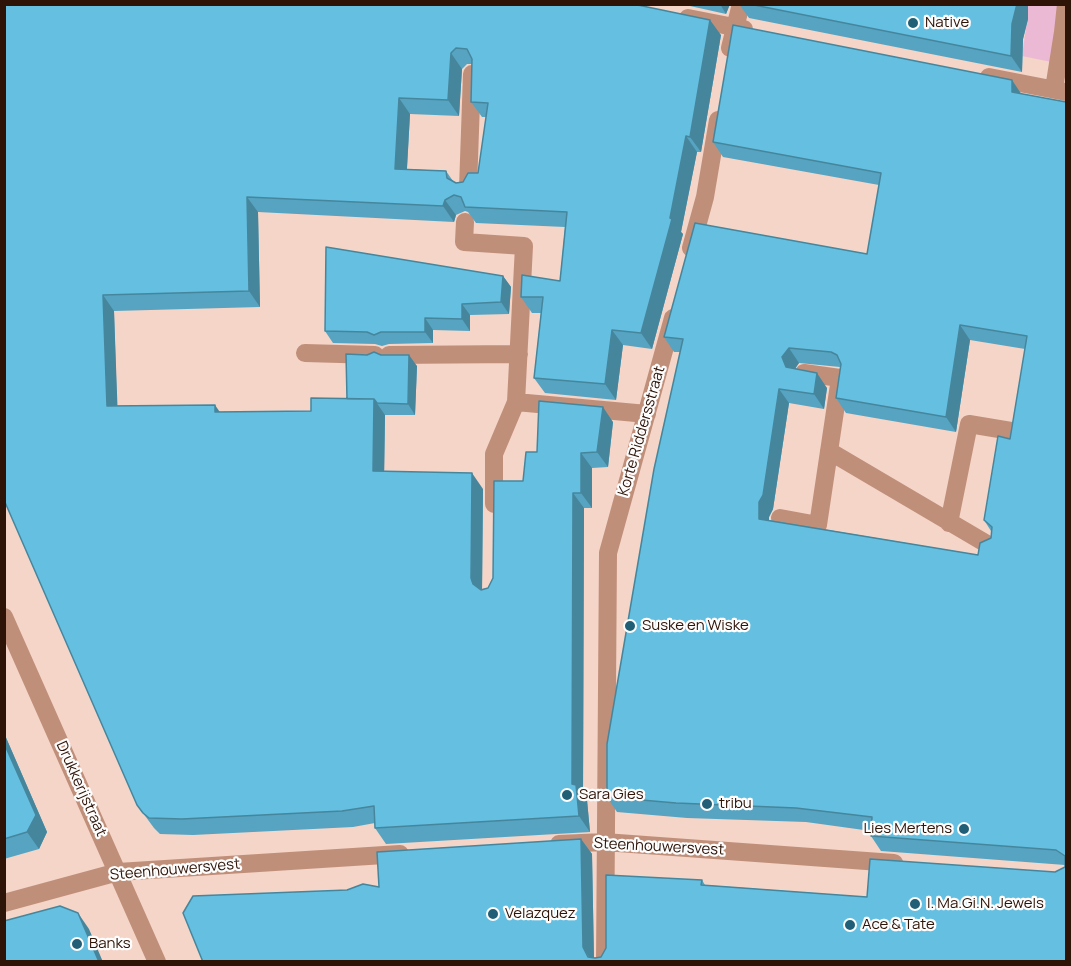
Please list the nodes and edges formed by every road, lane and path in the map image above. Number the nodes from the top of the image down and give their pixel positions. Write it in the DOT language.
graph roads {
  1 [pos="741,4"];
  2 [pos="1066,4"];
  3 [pos="666,14"];
  4 [pos="734,27"];
  5 [pos="765,33"];
  6 [pos="1065,33"];
  7 [pos="728,61"];
  8 [pos="472,74"];
  9 [pos="975,74"];
  10 [pos="1060,90"];
  11 [pos="720,106"];
  12 [pos="468,188"];
  13 [pos="465,222"];
  14 [pos="687,262"];
  15 [pos="676,306"];
  16 [pos="305,353"];
  17 [pos="519,354"];
  18 [pos="804,373"];
  19 [pos="516,402"];
  20 [pos="647,414"];
  21 [pos="1011,431"];
  22 [pos="829,451"];
  23 [pos="780,518"];
  24 [pos="950,523"];
  25 [pos="494,524"];
  26 [pos="992,547"];
  27 [pos="4,617"];
  28 [pos="604,842"];
  29 [pos="545,845"];
  30 [pos="414,854"];
  31 [pos="912,865"];
  32 [pos="118,872"];
  33 [pos="4,903"];
  34 [pos="157,962"];
  35 [pos="605,962"];
  1 -- 4 [label="street"];
  2 -- 6 [label="street"];
  3 -- 4 [label="street"];
  4 -- 5 [label="street"];
  4 -- 7 [label="street"];
  6 -- 10 [label="street"];
  8 -- 12 [label="street"];
  9 -- 10 [label="street"];
  11 -- 14 [label="street"];
  13 -- 17 [label="street"];
  15 -- 20 [label="street, Korte Riddersstraat"];
  16 -- 17 [label="street"];
  17 -- 19 [label="street"];
  18 -- 22 [label="street"];
  19 -- 20 [label="street"];
  19 -- 25 [label="street"];
  20 -- 28 [label="street, Korte Riddersstraat"];
  21 -- 24 [label="street"];
  22 -- 23 [label="street"];
  22 -- 24 [label="street"];
  24 -- 26 [label="street"];
  27 -- 32 [label="street, Drukkerijstraat"];
  28 -- 29 [label="street, Steenhouwersvest"];
  28 -- 31 [label="street, Steenhouwersvest"];
  28 -- 35 [label="street, Korte Riddersstraat"];
  30 -- 32 [label="street, Steenhouwersvest"];
  32 -- 33 [label="street, Steenhouwersvest"];
  32 -- 34 [label="street, Drukkerijstraat"];
}
